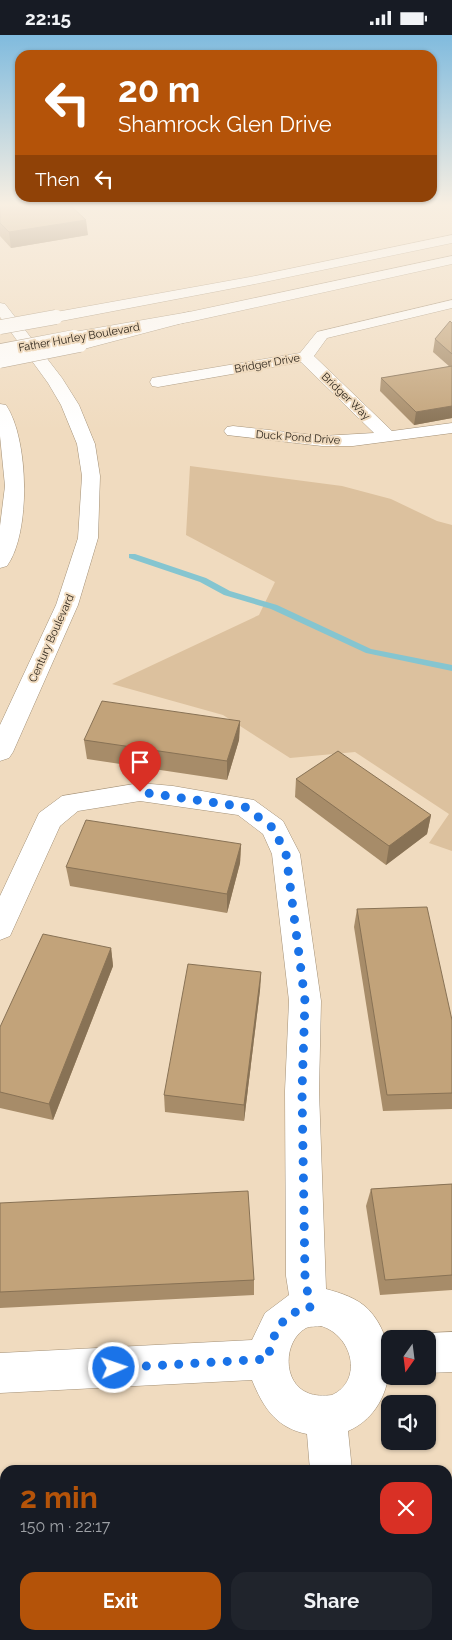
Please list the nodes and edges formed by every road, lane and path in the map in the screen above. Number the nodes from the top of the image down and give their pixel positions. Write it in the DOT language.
graph roads {
  1 [pos="255,280"];
  2 [pos="360,280"];
  3 [pos="452,304"];
  4 [pos="0,307"];
  5 [pos="0,327"];
  6 [pos="77,341"];
  7 [pos="0,351"];
  8 [pos="305,357"];
  9 [pos="0,361"];
  10 [pos="158,382"];
  11 [pos="0,409"];
  12 [pos="452,428"];
  13 [pos="233,431"];
  14 [pos="387,436"];
  15 [pos="0,562"];
  16 [pos="0,752"];
  17 [pos="0,928"];
  18 [pos="310,1308"];
  19 [pos="452,1352"];
  20 [pos="436,1353"];
  21 [pos="380,1355"];
  22 [pos="268,1359"];
  23 [pos="0,1373"];
  24 [pos="326,1417"];
  25 [pos="331,1465"];
  1 -- 5 [label="main road, Father Hurley Boulevard, bridge"];
  2 -- 6 [label="main road"];
  3 -- 8 [label="main road, Bridger Drive"];
  4 -- 16 [label="main road, Century Boulevard"];
  6 -- 7 [label="main road, Father Hurley Boulevard, bridge"];
  6 -- 9 [label="main road, bridge"];
  8 -- 10 [label="main road, Bridger Drive"];
  8 -- 14 [label="main road, Bridger Way"];
  11 -- 15 [label="main road"];
  12 -- 14 [label="main road, Duck Pond Drive"];
  13 -- 14 [label="main road, Duck Pond Drive"];
  17 -- 18 [label="main road"];
  18 -- 21 [label="main road"];
  18 -- 22 [label="main road"];
  19 -- 20 [label="main road"];
  21 -- 24 [label="main road"];
  22 -- 23 [label="main road"];
  22 -- 24 [label="main road"];
  24 -- 25 [label="main road"];
}
